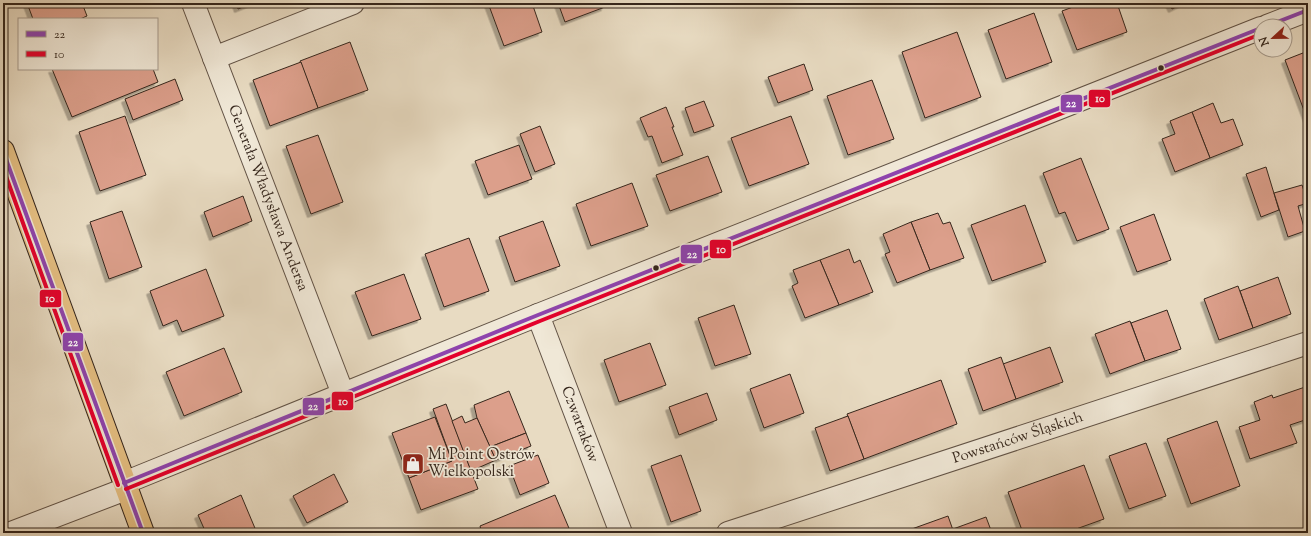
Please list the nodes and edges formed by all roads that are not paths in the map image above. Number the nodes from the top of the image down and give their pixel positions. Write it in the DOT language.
graph roads {
  1 [pos="194,3"];
  2 [pos="353,3"];
  3 [pos="1308,10"];
  4 [pos="1287,18"];
  5 [pos="1253,31"];
  6 [pos="214,58"];
  7 [pos="3,151"];
  8 [pos="538,316"];
  9 [pos="1308,343"];
  10 [pos="342,394"];
  11 [pos="125,486"];
  12 [pos="11,533"];
  13 [pos="143,533"];
  14 [pos="621,533"];
  15 [pos="728,533"];
  1 -- 6 [label="street, Generała Władysława Andersa"];
  2 -- 6 [label="street"];
  3 -- 4 [label="street"];
  5 -- 8 [label="street"];
  6 -- 10 [label="street, Generała Władysława Andersa"];
  7 -- 11 [label="main road"];
  8 -- 10 [label="street"];
  8 -- 14 [label="street, Czwartaków"];
  9 -- 15 [label="street, Powstańców Śląskich"];
  10 -- 11 [label="street"];
  11 -- 12 [label="street"];
  11 -- 13 [label="main road"];
}
